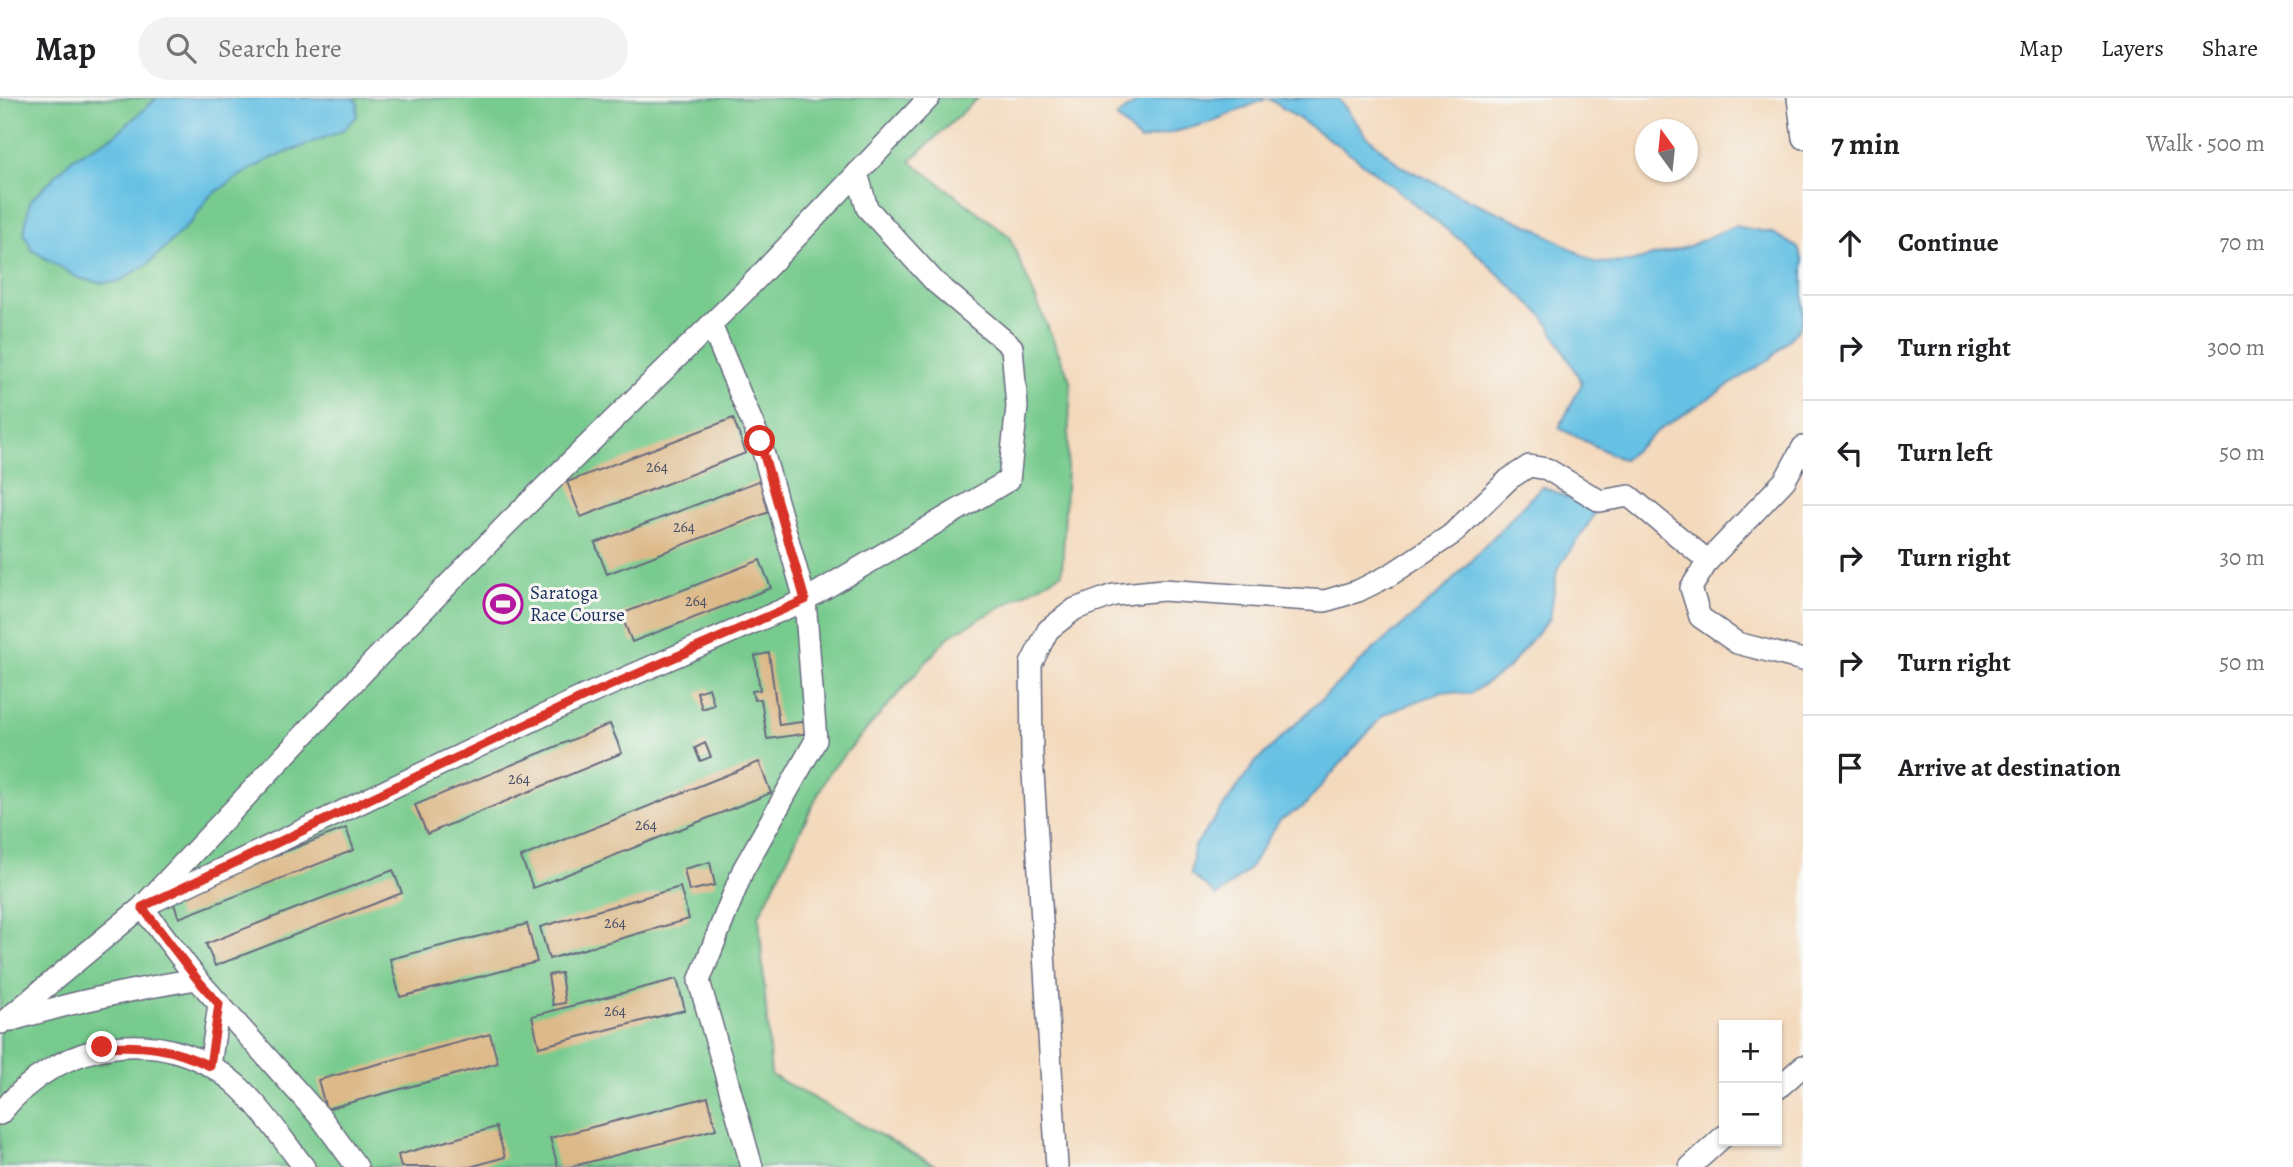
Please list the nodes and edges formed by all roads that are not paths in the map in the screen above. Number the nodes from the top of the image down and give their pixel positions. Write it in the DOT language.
graph roads {
  1 [pos="929,98"];
  2 [pos="1798,98"];
  3 [pos="1803,138"];
  4 [pos="857,173"];
  5 [pos="711,324"];
  6 [pos="1803,447"];
  7 [pos="1708,561"];
  8 [pos="805,600"];
  9 [pos="1803,660"];
  10 [pos="142,907"];
  11 [pos="197,979"];
  12 [pos="219,1004"];
  13 [pos="1,1024"];
  14 [pos="210,1066"];
  15 [pos="1803,1066"];
  16 [pos="1782,1085"];
  17 [pos="0,1114"];
  18 [pos="1719,1140"];
  19 [pos="303,1167"];
  20 [pos="357,1167"];
  21 [pos="752,1167"];
  22 [pos="1057,1167"];
  23 [pos="1689,1167"];
  1 -- 4 [label="lane"];
  2 -- 3 [label="lane"];
  4 -- 5 [label="lane"];
  4 -- 8 [label="lane"];
  5 -- 8 [label="lane"];
  5 -- 10 [label="lane"];
  6 -- 7 [label="lane"];
  7 -- 9 [label="lane"];
  7 -- 22 [label="lane"];
  8 -- 10 [label="lane"];
  8 -- 21 [label="lane"];
  10 -- 11 [label="lane"];
  10 -- 13 [label="lane"];
  11 -- 12 [label="lane"];
  11 -- 13 [label="lane"];
  12 -- 14 [label="lane"];
  12 -- 20 [label="lane"];
  14 -- 17 [label="lane"];
  14 -- 19 [label="lane"];
  15 -- 16 [label="lane"];
  18 -- 23 [label="lane"];
}
